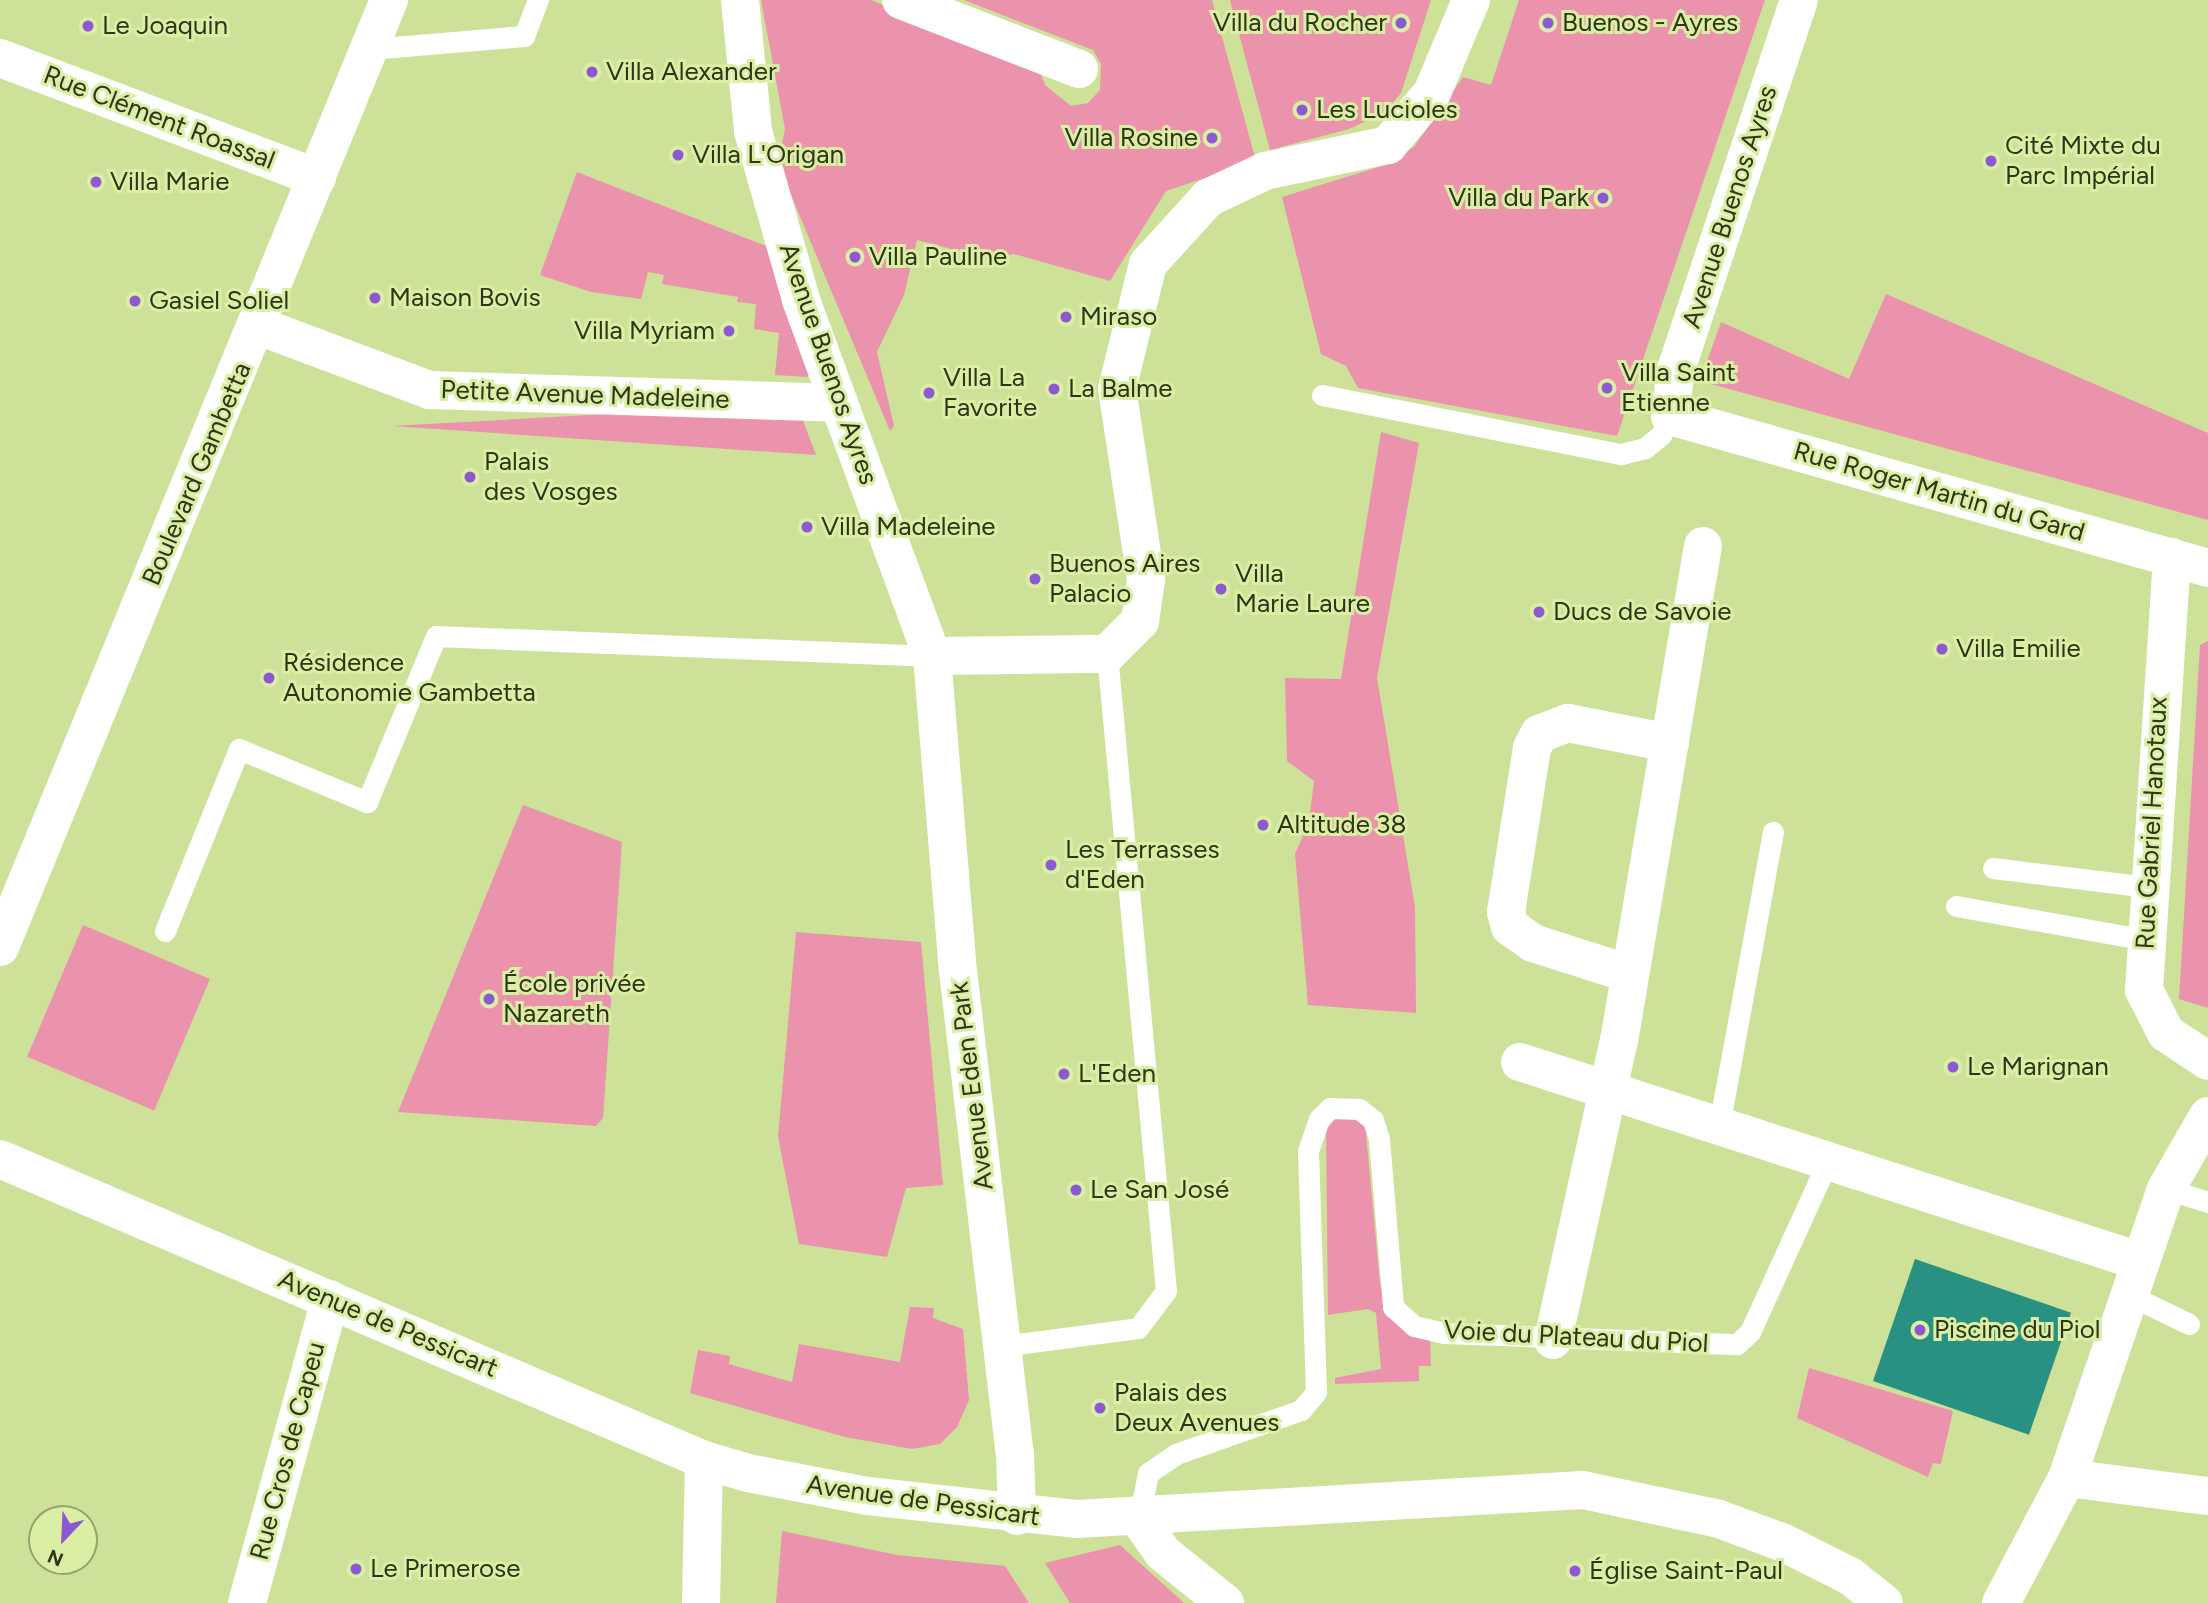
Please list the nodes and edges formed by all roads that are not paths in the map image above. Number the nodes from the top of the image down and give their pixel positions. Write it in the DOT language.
graph roads {
  1 [pos="388,0"];
  2 [pos="538,0"];
  3 [pos="740,0"];
  4 [pos="901,0"];
  5 [pos="1471,0"];
  6 [pos="1799,0"];
  7 [pos="369,49"];
  8 [pos="0,58"];
  9 [pos="1079,69"];
  10 [pos="317,178"];
  11 [pos="259,326"];
  12 [pos="1322,395"];
  13 [pos="839,403"];
  14 [pos="1670,416"];
  15 [pos="1703,546"];
  16 [pos="2172,557"];
  17 [pos="2208,568"];
  18 [pos="1107,653"];
  19 [pos="932,656"];
  20 [pos="1670,743"];
  21 [pos="1773,832"];
  22 [pos="1993,868"];
  23 [pos="2148,887"];
  24 [pos="1956,906"];
  25 [pos="164,931"];
  26 [pos="2146,940"];
  27 [pos="0,947"];
  28 [pos="1630,974"];
  29 [pos="2208,1061"];
  30 [pos="1520,1062"];
  31 [pos="1608,1090"];
  32 [pos="2208,1116"];
  33 [pos="1718,1126"];
  34 [pos="0,1158"];
  35 [pos="1828,1161"];
  36 [pos="2166,1189"];
  37 [pos="2208,1202"];
  38 [pos="2133,1278"];
  39 [pos="330,1299"];
  40 [pos="2189,1324"];
  41 [pos="1553,1340"];
  42 [pos="1002,1346"];
  43 [pos="704,1460"];
  44 [pos="2067,1478"];
  45 [pos="2208,1496"];
  46 [pos="1017,1516"];
  47 [pos="1139,1519"];
  48 [pos="247,1603"];
  49 [pos="701,1603"];
  50 [pos="1225,1603"];
  51 [pos="1884,1603"];
  52 [pos="2001,1603"];
  1 -- 7 [label="street, Boulevard Gambetta"];
  2 -- 7 [label="lane"];
  3 -- 13 [label="street, Avenue Buenos Ayres"];
  4 -- 9 [label="street"];
  5 -- 18 [label="street"];
  6 -- 14 [label="street, Avenue Buenos Ayres"];
  7 -- 10 [label="street, Boulevard Gambetta"];
  8 -- 10 [label="street, Rue Clément Roassal"];
  10 -- 11 [label="street, Boulevard Gambetta"];
  11 -- 13 [label="street, Petite Avenue Madeleine"];
  11 -- 27 [label="street, Boulevard Gambetta"];
  12 -- 14 [label="lane"];
  13 -- 19 [label="street, Avenue Buenos Ayres"];
  14 -- 16 [label="street, Rue Roger Martin du Gard"];
  15 -- 20 [label="street"];
  16 -- 17 [label="street, Rue Roger Martin du Gard"];
  16 -- 23 [label="street, Rue Gabriel Hanotaux"];
  18 -- 19 [label="street"];
  18 -- 42 [label="lane"];
  19 -- 25 [label="lane"];
  19 -- 42 [label="street, Avenue Eden Park"];
  20 -- 28 [label="street"];
  20 -- 28 [label="street"];
  21 -- 33 [label="lane"];
  22 -- 23 [label="lane"];
  23 -- 26 [label="street, Rue Gabriel Hanotaux"];
  24 -- 26 [label="lane"];
  26 -- 29 [label="street, Rue Gabriel Hanotaux"];
  28 -- 31 [label="street"];
  30 -- 31 [label="street"];
  31 -- 33 [label="street"];
  31 -- 41 [label="street"];
  32 -- 36 [label="street"];
  33 -- 35 [label="street"];
  34 -- 39 [label="street, Avenue de Pessicart"];
  35 -- 38 [label="street"];
  35 -- 41 [label="lane, Voie du Plateau du Piol"];
  36 -- 37 [label="lane"];
  36 -- 38 [label="street"];
  38 -- 40 [label="lane"];
  38 -- 44 [label="street"];
  39 -- 43 [label="street, Avenue de Pessicart"];
  39 -- 48 [label="street, Rue Cros de Capeu"];
  41 -- 47 [label="lane, Voie du Plateau du Piol"];
  42 -- 46 [label="street, Avenue Eden Park"];
  43 -- 46 [label="street, Avenue de Pessicart"];
  43 -- 49 [label="street"];
  44 -- 45 [label="street"];
  44 -- 52 [label="street"];
  46 -- 47 [label="street, Avenue de Pessicart"];
  47 -- 50 [label="street"];
  47 -- 51 [label="street, Avenue de Pessicart"];
}
